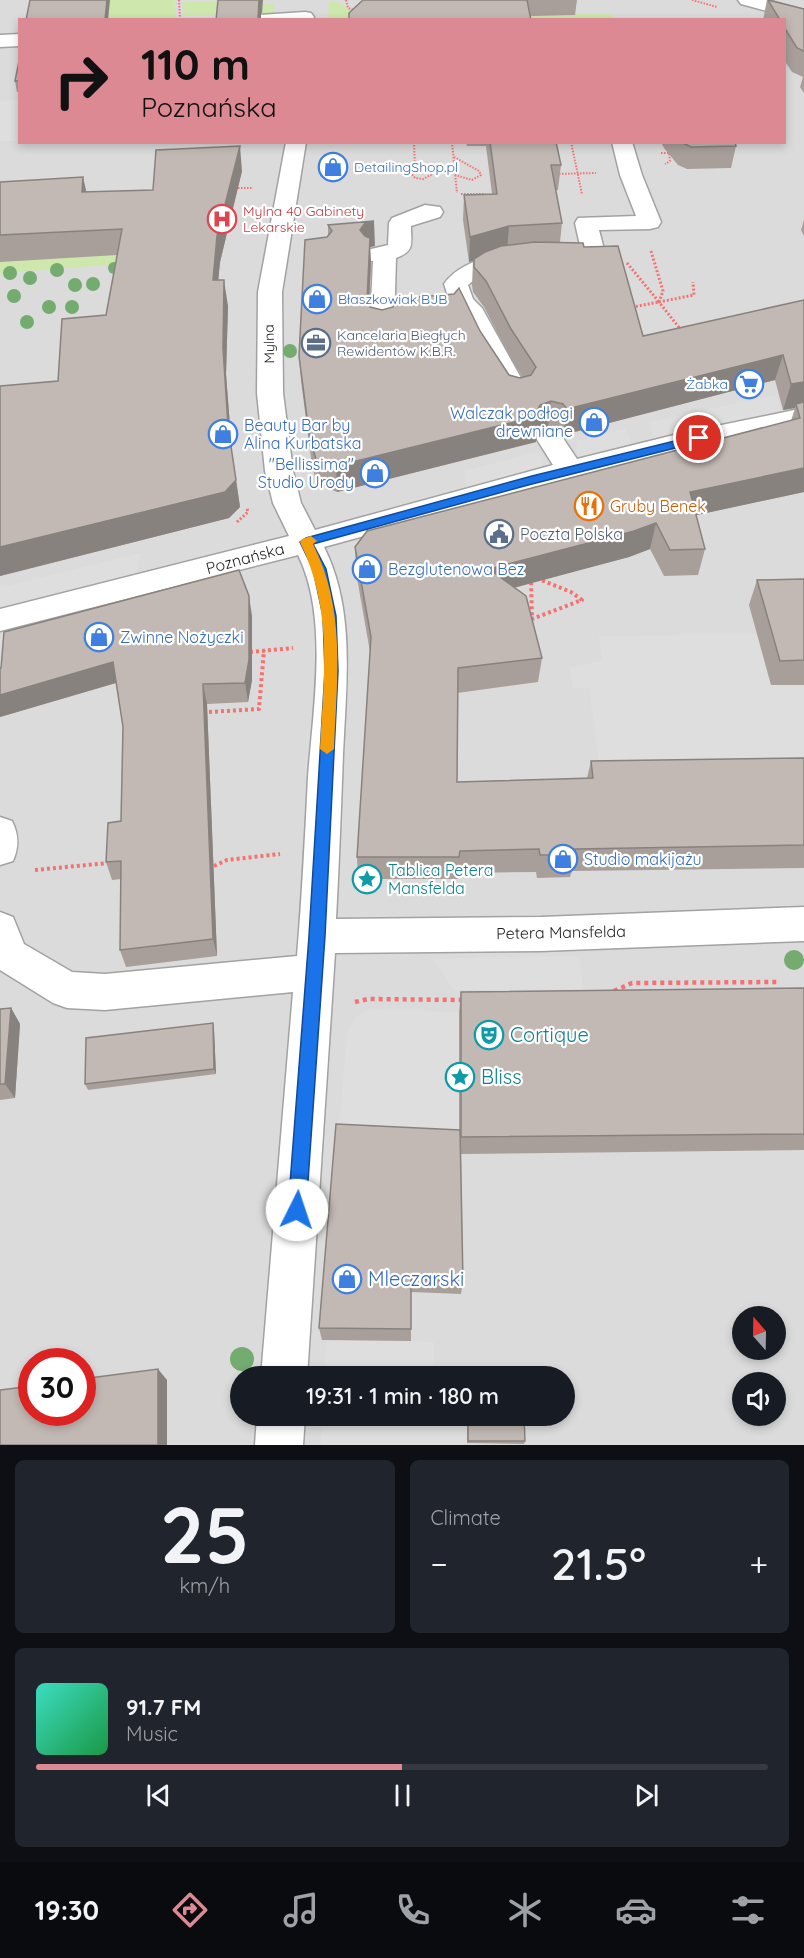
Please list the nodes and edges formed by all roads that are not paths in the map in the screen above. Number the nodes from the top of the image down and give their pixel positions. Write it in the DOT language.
graph roads {
  1 [pos="747,0"];
  2 [pos="305,12"];
  3 [pos="804,16"];
  4 [pos="270,18"];
  5 [pos="18,40"];
  6 [pos="0,41"];
  7 [pos="296,144"];
  8 [pos="623,144"];
  9 [pos="445,212"];
  10 [pos="277,256"];
  11 [pos="302,256"];
  12 [pos="382,327"];
  13 [pos="519,394"];
  14 [pos="804,416"];
  15 [pos="549,438"];
  16 [pos="570,470"];
  17 [pos="306,542"];
  18 [pos="0,622"];
  19 [pos="0,832"];
  20 [pos="0,850"];
  21 [pos="804,924"];
  22 [pos="0,929"];
  23 [pos="316,954"];
  24 [pos="285,1366"];
  25 [pos="280,1426"];
  26 [pos="279,1445"];
  1 -- 3 [label="street"];
  2 -- 4 [label="street"];
  5 -- 6 [label="street"];
  7 -- 10 [label="street, Mylna"];
  8 -- 13 [label="street"];
  9 -- 12 [label="street"];
  10 -- 11 [label="street"];
  10 -- 17 [label="street, Mylna"];
  14 -- 16 [label="street, Poznańska"];
  15 -- 16 [label="street"];
  16 -- 17 [label="street, Poznańska"];
  17 -- 18 [label="street, Poznańska"];
  17 -- 23 [label="street, Mylna"];
  19 -- 20 [label="street"];
  21 -- 23 [label="street, Petera Mansfelda"];
  22 -- 23 [label="street, Petera Mansfelda"];
  23 -- 24 [label="street, Mylna"];
  25 -- 26 [label="street"];
}
